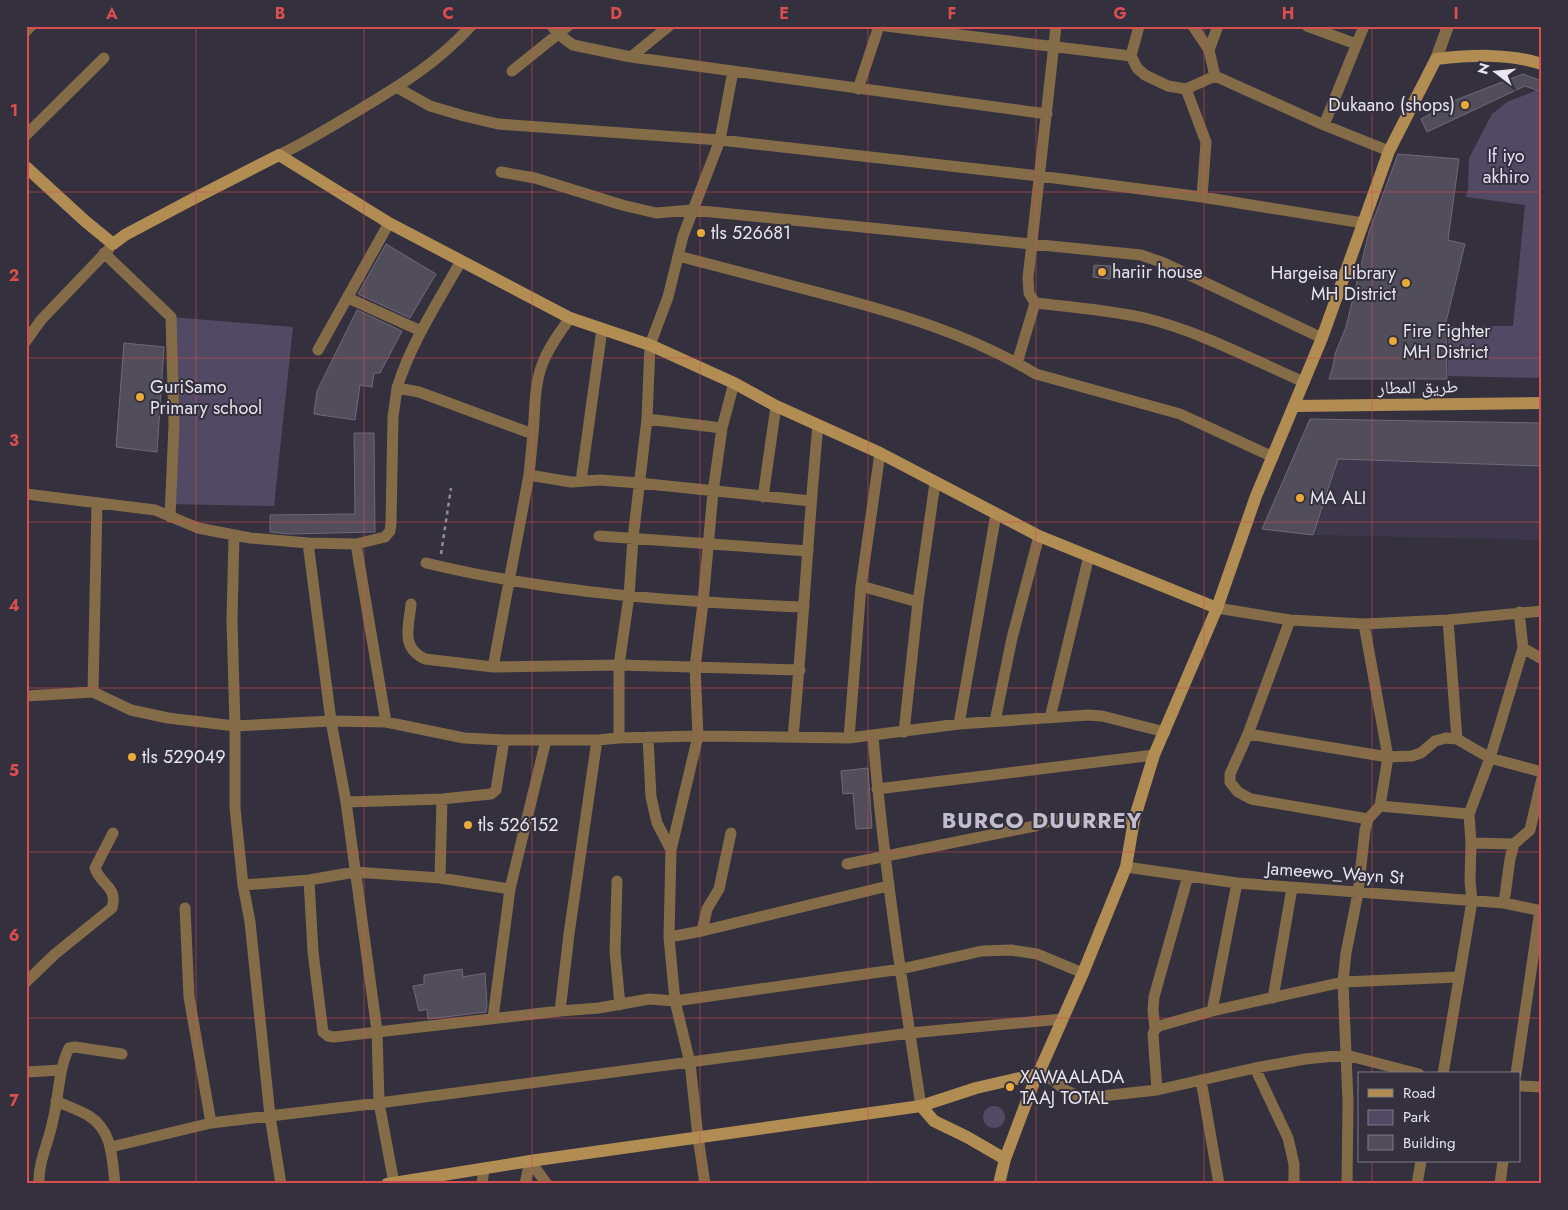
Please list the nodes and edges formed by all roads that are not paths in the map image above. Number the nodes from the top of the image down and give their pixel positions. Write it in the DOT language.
graph roads {
  1 [pos="31,26"];
  2 [pos="454,26"];
  3 [pos="568,26"];
  4 [pos="669,26"];
  5 [pos="880,26"];
  6 [pos="886,26"];
  7 [pos="1056,26"];
  8 [pos="1139,26"];
  9 [pos="1192,26"];
  10 [pos="1218,26"];
  11 [pos="1306,26"];
  12 [pos="1364,26"];
  13 [pos="1448,26"];
  14 [pos="555,30"];
  15 [pos="26,31"];
  16 [pos="467,31"];
  17 [pos="1356,44"];
  18 [pos="1054,47"];
  19 [pos="1209,50"];
  20 [pos="1131,56"];
  21 [pos="104,58"];
  22 [pos="631,58"];
  23 [pos="1436,59"];
  24 [pos="1542,64"];
  25 [pos="512,71"];
  26 [pos="733,72"];
  27 [pos="1215,76"];
  28 [pos="398,88"];
  29 [pos="858,88"];
  30 [pos="1186,89"];
  31 [pos="1047,114"];
  32 [pos="1324,125"];
  33 [pos="26,135"];
  34 [pos="720,140"];
  35 [pos="1389,151"];
  36 [pos="279,155"];
  37 [pos="26,167"];
  38 [pos="501,172"];
  39 [pos="1039,176"];
  40 [pos="1202,197"];
  41 [pos="692,210"];
  42 [pos="389,223"];
  43 [pos="1364,223"];
  44 [pos="1032,244"];
  45 [pos="109,248"];
  46 [pos="678,256"];
  47 [pos="462,260"];
  48 [pos="348,298"];
  49 [pos="1035,304"];
  50 [pos="570,318"];
  51 [pos="602,330"];
  52 [pos="421,331"];
  53 [pos="1322,338"];
  54 [pos="26,341"];
  55 [pos="650,345"];
  56 [pos="318,350"];
  57 [pos="1017,363"];
  58 [pos="1304,382"];
  59 [pos="734,383"];
  60 [pos="396,388"];
  61 [pos="1542,402"];
  62 [pos="776,406"];
  63 [pos="1294,406"];
  64 [pos="646,419"];
  65 [pos="818,425"];
  66 [pos="722,428"];
  67 [pos="533,434"];
  68 [pos="880,453"];
  69 [pos="1273,457"];
  70 [pos="529,475"];
  71 [pos="581,481"];
  72 [pos="639,483"];
  73 [pos="936,483"];
  74 [pos="713,492"];
  75 [pos="26,494"];
  76 [pos="763,497"];
  77 [pos="811,501"];
  78 [pos="97,503"];
  79 [pos="996,514"];
  80 [pos="170,517"];
  81 [pos="234,535"];
  82 [pos="599,536"];
  83 [pos="1039,536"];
  84 [pos="633,538"];
  85 [pos="308,543"];
  86 [pos="356,544"];
  87 [pos="708,544"];
  88 [pos="808,551"];
  89 [pos="1089,556"];
  90 [pos="426,563"];
  91 [pos="509,580"];
  92 [pos="861,586"];
  93 [pos="629,596"];
  94 [pos="918,602"];
  95 [pos="703,603"];
  96 [pos="411,604"];
  97 [pos="804,607"];
  98 [pos="1217,608"];
  99 [pos="1542,611"];
  100 [pos="1519,612"];
  101 [pos="1290,620"];
  102 [pos="1448,620"];
  103 [pos="1364,624"];
  104 [pos="1523,648"];
  105 [pos="1542,659"];
  106 [pos="619,665"];
  107 [pos="493,666"];
  108 [pos="695,667"];
  109 [pos="800,670"];
  110 [pos="93,692"];
  111 [pos="26,696"];
  112 [pos="1050,718"];
  113 [pos="995,720"];
  114 [pos="331,721"];
  115 [pos="386,722"];
  116 [pos="959,724"];
  117 [pos="235,726"];
  118 [pos="904,732"];
  119 [pos="1165,732"];
  120 [pos="1248,734"];
  121 [pos="698,736"];
  122 [pos="873,736"];
  123 [pos="648,737"];
  124 [pos="794,737"];
  125 [pos="619,738"];
  126 [pos="849,738"];
  127 [pos="1457,739"];
  128 [pos="504,740"];
  129 [pos="546,740"];
  130 [pos="597,740"];
  131 [pos="1154,755"];
  132 [pos="1388,758"];
  133 [pos="1490,758"];
  134 [pos="1542,772"];
  135 [pos="1542,778"];
  136 [pos="877,788"];
  137 [pos="442,799"];
  138 [pos="346,802"];
  139 [pos="1380,806"];
  140 [pos="1468,814"];
  141 [pos="1368,819"];
  142 [pos="1134,820"];
  143 [pos="1530,830"];
  144 [pos="1542,830"];
  145 [pos="113,833"];
  146 [pos="731,833"];
  147 [pos="1470,843"];
  148 [pos="1514,844"];
  149 [pos="671,850"];
  150 [pos="885,857"];
  151 [pos="847,864"];
  152 [pos="1126,867"];
  153 [pos="355,872"];
  154 [pos="1188,876"];
  155 [pos="440,878"];
  156 [pos="309,880"];
  157 [pos="617,881"];
  158 [pos="1237,883"];
  159 [pos="243,885"];
  160 [pos="888,886"];
  161 [pos="1292,888"];
  162 [pos="510,889"];
  163 [pos="1358,893"];
  164 [pos="1472,901"];
  165 [pos="1504,903"];
  166 [pos="185,908"];
  167 [pos="1541,910"];
  168 [pos="702,930"];
  169 [pos="669,937"];
  170 [pos="901,969"];
  171 [pos="1083,973"];
  172 [pos="1458,977"];
  173 [pos="26,982"];
  174 [pos="1343,982"];
  175 [pos="1273,998"];
  176 [pos="675,1001"];
  177 [pos="620,1005"];
  178 [pos="560,1011"];
  179 [pos="1212,1011"];
  180 [pos="493,1018"];
  181 [pos="1062,1019"];
  182 [pos="1155,1029"];
  183 [pos="377,1031"];
  184 [pos="910,1033"];
  185 [pos="122,1054"];
  186 [pos="1346,1055"];
  187 [pos="690,1062"];
  188 [pos="1255,1068"];
  189 [pos="62,1070"];
  190 [pos="26,1072"];
  191 [pos="1038,1072"];
  192 [pos="1411,1072"];
  193 [pos="1443,1072"];
  194 [pos="1516,1072"];
  195 [pos="1201,1080"];
  196 [pos="1520,1086"];
  197 [pos="1542,1087"];
  198 [pos="1157,1090"];
  199 [pos="56,1101"];
  200 [pos="379,1103"];
  201 [pos="921,1106"];
  202 [pos="270,1116"];
  203 [pos="211,1122"];
  204 [pos="698,1137"];
  205 [pos="111,1147"];
  206 [pos="1005,1159"];
  207 [pos="530,1161"];
  208 [pos="1421,1162"];
  209 [pos="1503,1162"];
  210 [pos="484,1168"];
  211 [pos="415,1182"];
  212 [pos="390,1183"];
  213 [pos="39,1184"];
  214 [pos="115,1184"];
  215 [pos="281,1184"];
  216 [pos="482,1184"];
  217 [pos="525,1184"];
  218 [pos="547,1184"];
  219 [pos="705,1184"];
  220 [pos="999,1184"];
  221 [pos="1219,1184"];
  222 [pos="1294,1184"];
  223 [pos="1348,1184"];
  224 [pos="1417,1184"];
  225 [pos="1500,1184"];
  1 -- 15 [label="street"];
  2 -- 16 [label="street"];
  3 -- 14 [label="street"];
  4 -- 22 [label="street"];
  5 -- 29 [label="street"];
  6 -- 18 [label="street"];
  7 -- 18 [label="street"];
  8 -- 20 [label="street"];
  9 -- 19 [label="street"];
  10 -- 19 [label="street"];
  11 -- 17 [label="street"];
  12 -- 17 [label="street"];
  13 -- 23 [label="street"];
  14 -- 22 [label="street"];
  14 -- 25 [label="street"];
  16 -- 28 [label="street"];
  17 -- 32 [label="street"];
  18 -- 20 [label="street"];
  18 -- 31 [label="street"];
  19 -- 27 [label="street"];
  20 -- 30 [label="street"];
  21 -- 33 [label="street"];
  22 -- 26 [label="street"];
  23 -- 24 [label="main road"];
  23 -- 35 [label="main road"];
  26 -- 29 [label="street"];
  26 -- 34 [label="street"];
  27 -- 30 [label="street"];
  27 -- 32 [label="street"];
  28 -- 34 [label="street"];
  28 -- 36 [label="street"];
  29 -- 31 [label="street"];
  30 -- 40 [label="street"];
  31 -- 39 [label="street"];
  32 -- 35 [label="street"];
  34 -- 39 [label="street"];
  34 -- 41 [label="street"];
  35 -- 43 [label="main road"];
  36 -- 42 [label="main road"];
  36 -- 45 [label="main road"];
  37 -- 45 [label="main road"];
  38 -- 41 [label="street"];
  39 -- 40 [label="street"];
  39 -- 44 [label="street"];
  40 -- 43 [label="street"];
  41 -- 44 [label="street"];
  41 -- 46 [label="street"];
  42 -- 47 [label="main road"];
  42 -- 48 [label="street"];
  43 -- 53 [label="main road"];
  44 -- 49 [label="street"];
  44 -- 53 [label="street"];
  45 -- 54 [label="street"];
  45 -- 80 [label="street"];
  46 -- 55 [label="street"];
  46 -- 57 [label="street"];
  47 -- 50 [label="main road"];
  47 -- 52 [label="street"];
  48 -- 52 [label="street"];
  48 -- 56 [label="street"];
  49 -- 57 [label="street"];
  49 -- 58 [label="street"];
  50 -- 51 [label="main road"];
  50 -- 67 [label="street"];
  51 -- 55 [label="main road"];
  51 -- 71 [label="street"];
  52 -- 60 [label="street"];
  53 -- 58 [label="main road"];
  55 -- 59 [label="main road"];
  55 -- 64 [label="street"];
  57 -- 69 [label="street"];
  58 -- 63 [label="main road"];
  59 -- 62 [label="main road"];
  59 -- 66 [label="street"];
  60 -- 67 [label="street"];
  60 -- 86 [label="street"];
  61 -- 63 [label="main road, طريق المطار"];
  62 -- 65 [label="main road"];
  62 -- 76 [label="street"];
  63 -- 69 [label="main road"];
  64 -- 66 [label="street"];
  64 -- 72 [label="street"];
  65 -- 68 [label="main road"];
  65 -- 77 [label="street"];
  66 -- 74 [label="street"];
  67 -- 70 [label="street"];
  68 -- 73 [label="main road"];
  68 -- 92 [label="street"];
  69 -- 98 [label="main road"];
  70 -- 71 [label="street"];
  70 -- 91 [label="street"];
  71 -- 72 [label="street"];
  72 -- 74 [label="street"];
  72 -- 84 [label="street"];
  73 -- 79 [label="main road"];
  73 -- 94 [label="street"];
  74 -- 76 [label="street"];
  74 -- 87 [label="street"];
  75 -- 78 [label="street"];
  76 -- 77 [label="street"];
  77 -- 88 [label="street"];
  78 -- 80 [label="street"];
  78 -- 110 [label="street"];
  79 -- 83 [label="main road"];
  79 -- 116 [label="street"];
  80 -- 81 [label="street"];
  81 -- 85 [label="street"];
  81 -- 117 [label="street"];
  82 -- 84 [label="street"];
  83 -- 89 [label="main road"];
  83 -- 113 [label="street"];
  84 -- 87 [label="street"];
  84 -- 93 [label="street"];
  85 -- 86 [label="street"];
  85 -- 114 [label="street"];
  86 -- 115 [label="street"];
  87 -- 88 [label="street"];
  87 -- 95 [label="street"];
  88 -- 97 [label="street"];
  89 -- 98 [label="main road"];
  89 -- 112 [label="street"];
  90 -- 91 [label="street"];
  91 -- 93 [label="street"];
  91 -- 107 [label="street"];
  92 -- 94 [label="street"];
  92 -- 126 [label="street"];
  93 -- 95 [label="street"];
  93 -- 106 [label="street"];
  94 -- 118 [label="street"];
  95 -- 97 [label="street"];
  95 -- 108 [label="street"];
  96 -- 107 [label="street"];
  97 -- 109 [label="street"];
  98 -- 101 [label="street"];
  98 -- 119 [label="main road"];
  99 -- 100 [label="street"];
  100 -- 102 [label="street"];
  100 -- 104 [label="street"];
  101 -- 103 [label="street"];
  101 -- 120 [label="street"];
  102 -- 103 [label="street"];
  102 -- 127 [label="street"];
  103 -- 132 [label="street"];
  104 -- 105 [label="street"];
  104 -- 133 [label="street"];
  106 -- 107 [label="street"];
  106 -- 108 [label="street"];
  106 -- 125 [label="street"];
  108 -- 109 [label="street"];
  108 -- 121 [label="street"];
  109 -- 124 [label="street"];
  110 -- 111 [label="street"];
  110 -- 117 [label="street"];
  112 -- 113 [label="street"];
  112 -- 119 [label="street"];
  113 -- 116 [label="street"];
  114 -- 115 [label="street"];
  114 -- 117 [label="street"];
  114 -- 138 [label="street"];
  115 -- 128 [label="street"];
  116 -- 118 [label="street"];
  117 -- 159 [label="street"];
  118 -- 122 [label="street"];
  119 -- 131 [label="main road"];
  120 -- 132 [label="street"];
  120 -- 141 [label="street"];
  121 -- 123 [label="street"];
  121 -- 124 [label="street"];
  121 -- 149 [label="street"];
  122 -- 126 [label="street"];
  122 -- 136 [label="street"];
  123 -- 125 [label="street"];
  123 -- 149 [label="street"];
  124 -- 126 [label="street"];
  125 -- 130 [label="street"];
  127 -- 132 [label="street"];
  127 -- 133 [label="street"];
  128 -- 129 [label="street"];
  128 -- 137 [label="street"];
  129 -- 130 [label="street"];
  129 -- 162 [label="street"];
  130 -- 178 [label="street"];
  131 -- 136 [label="street"];
  131 -- 142 [label="main road"];
  132 -- 139 [label="street"];
  133 -- 134 [label="street"];
  133 -- 140 [label="street"];
  135 -- 143 [label="street"];
  136 -- 150 [label="street"];
  137 -- 138 [label="street"];
  137 -- 155 [label="street"];
  138 -- 153 [label="street"];
  139 -- 140 [label="street"];
  139 -- 141 [label="street"];
  140 -- 147 [label="street"];
  141 -- 163 [label="street"];
  142 -- 150 [label="street"];
  142 -- 152 [label="main road"];
  143 -- 144 [label="street"];
  143 -- 148 [label="street"];
  145 -- 173 [label="street"];
  146 -- 168 [label="street"];
  147 -- 148 [label="street"];
  147 -- 164 [label="street"];
  148 -- 165 [label="street"];
  149 -- 169 [label="street"];
  150 -- 151 [label="street"];
  150 -- 160 [label="street"];
  152 -- 154 [label="street, Jameewo_Wayn St"];
  152 -- 171 [label="main road"];
  153 -- 155 [label="street"];
  153 -- 156 [label="street"];
  153 -- 183 [label="street"];
  154 -- 158 [label="street, Jameewo_Wayn St"];
  154 -- 182 [label="street"];
  155 -- 162 [label="street"];
  156 -- 159 [label="street"];
  156 -- 183 [label="street"];
  157 -- 177 [label="street"];
  158 -- 161 [label="street, Jameewo_Wayn St"];
  158 -- 179 [label="street"];
  159 -- 202 [label="street"];
  160 -- 168 [label="street"];
  160 -- 170 [label="street"];
  161 -- 163 [label="street, Jameewo_Wayn St"];
  161 -- 175 [label="street"];
  162 -- 180 [label="street"];
  163 -- 164 [label="street, Jameewo_Wayn St"];
  163 -- 174 [label="street"];
  164 -- 165 [label="street, Jameewo_Wayn St"];
  164 -- 172 [label="street"];
  165 -- 167 [label="street, Jameewo_Wayn St"];
  166 -- 203 [label="street"];
  167 -- 194 [label="street"];
  168 -- 169 [label="street"];
  169 -- 176 [label="street"];
  170 -- 171 [label="street"];
  170 -- 176 [label="street"];
  170 -- 184 [label="street"];
  171 -- 181 [label="main road"];
  172 -- 174 [label="street"];
  172 -- 193 [label="street"];
  174 -- 175 [label="street"];
  174 -- 186 [label="street"];
  175 -- 179 [label="street"];
  176 -- 177 [label="street"];
  176 -- 187 [label="street"];
  177 -- 178 [label="street"];
  178 -- 180 [label="street"];
  179 -- 182 [label="street"];
  180 -- 183 [label="street"];
  181 -- 184 [label="street"];
  181 -- 191 [label="main road"];
  182 -- 198 [label="street"];
  183 -- 200 [label="street"];
  184 -- 187 [label="street"];
  184 -- 201 [label="street"];
  185 -- 189 [label="street"];
  186 -- 188 [label="street"];
  186 -- 192 [label="street"];
  186 -- 223 [label="street"];
  187 -- 200 [label="street"];
  187 -- 204 [label="street"];
  188 -- 195 [label="street"];
  188 -- 222 [label="street"];
  189 -- 190 [label="street"];
  189 -- 199 [label="street"];
  191 -- 198 [label="street"];
  191 -- 201 [label="main road"];
  191 -- 206 [label="main road"];
  195 -- 198 [label="street"];
  195 -- 221 [label="street"];
  196 -- 197 [label="street"];
  199 -- 205 [label="street"];
  199 -- 213 [label="street"];
  200 -- 202 [label="street"];
  200 -- 212 [label="street"];
  201 -- 204 [label="main road"];
  201 -- 206 [label="main road"];
  202 -- 203 [label="street"];
  202 -- 215 [label="street"];
  203 -- 205 [label="street"];
  204 -- 207 [label="main road"];
  204 -- 219 [label="street"];
  205 -- 214 [label="street"];
  206 -- 220 [label="main road"];
  207 -- 210 [label="main road"];
  207 -- 217 [label="street"];
  207 -- 218 [label="street"];
  208 -- 224 [label="street"];
  209 -- 225 [label="street"];
  210 -- 211 [label="main road"];
  210 -- 216 [label="street"];
  211 -- 212 [label="main road"];
}
